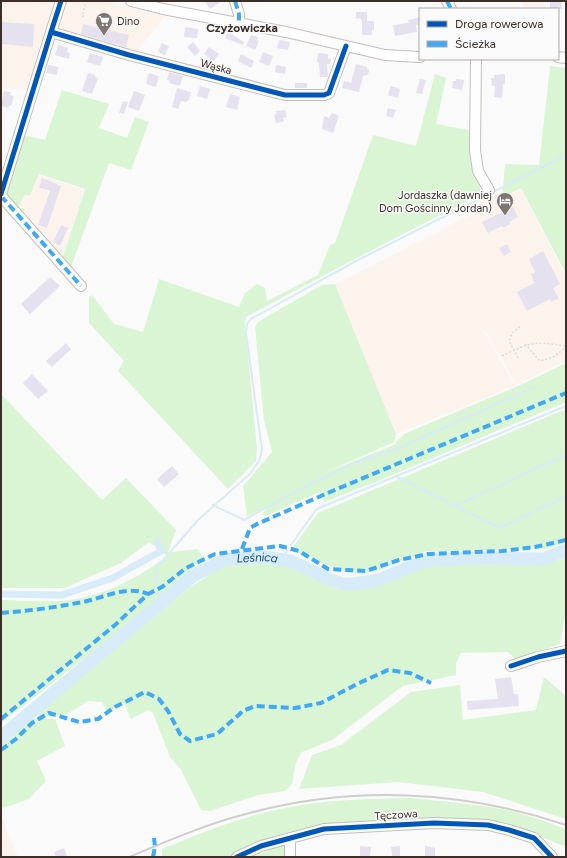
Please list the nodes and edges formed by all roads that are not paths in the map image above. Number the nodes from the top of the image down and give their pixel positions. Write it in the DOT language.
graph roads {
  1 [pos="62,1"];
  2 [pos="131,1"];
  3 [pos="235,1"];
  4 [pos="239,24"];
  5 [pos="51,32"];
  6 [pos="346,46"];
  7 [pos="419,57"];
  8 [pos="476,60"];
  9 [pos="489,190"];
  10 [pos="1,195"];
  11 [pos="81,286"];
  12 [pos="566,650"];
  13 [pos="511,666"];
  14 [pos="290,838"];
  15 [pos="237,857"];
  16 [pos="290,857"];
  17 [pos="552,857"];
  1 -- 5 [label="street"];
  2 -- 4 [label="street"];
  3 -- 4 [label="street"];
  4 -- 6 [label="street"];
  5 -- 6 [label="street, Wąska"];
  5 -- 10 [label="street"];
  6 -- 7 [label="street"];
  8 -- 9 [label="street"];
  10 -- 11 [label="street"];
  12 -- 13 [label="street"];
  14 -- 15 [label="street, Tęczowa"];
  14 -- 16 [label="street"];
  14 -- 17 [label="street, Tęczowa"];
}
